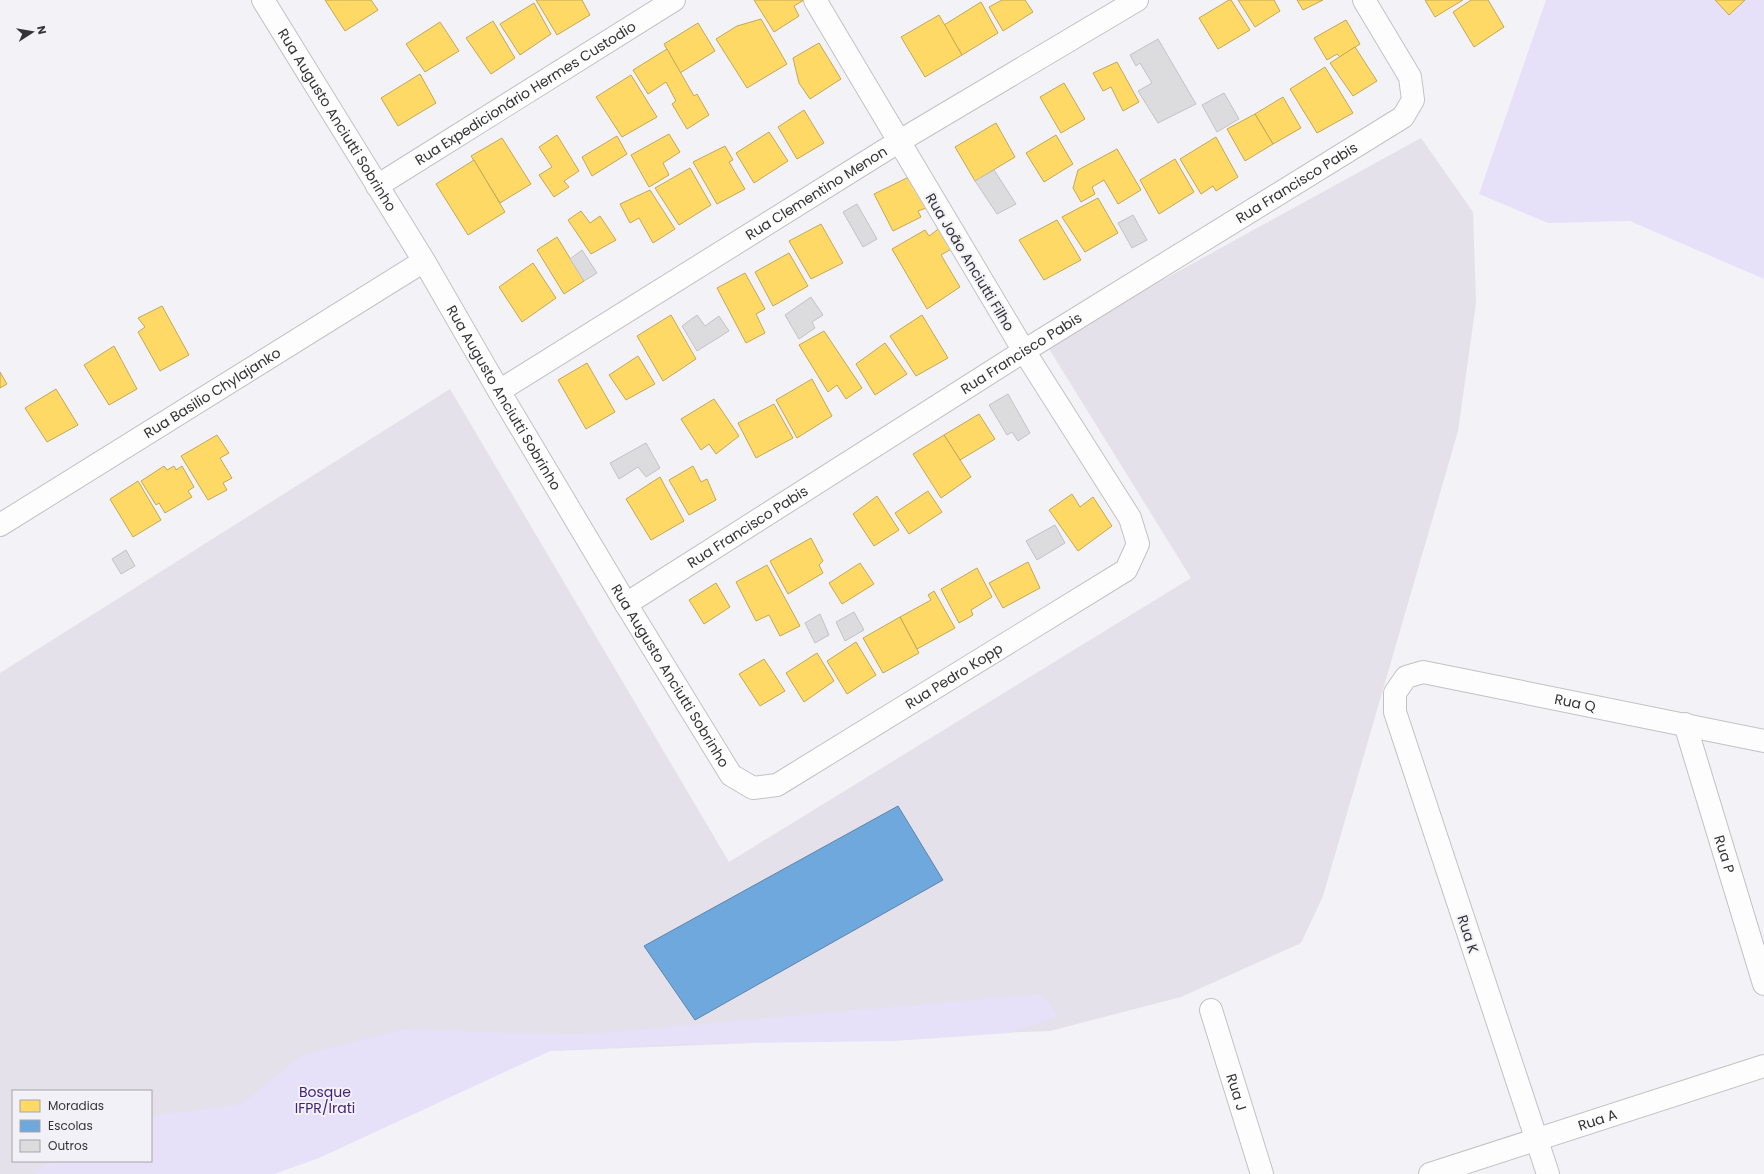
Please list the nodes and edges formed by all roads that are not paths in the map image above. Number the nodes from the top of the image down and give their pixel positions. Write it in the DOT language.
graph roads {
  1 [pos="263,0"];
  2 [pos="674,0"];
  3 [pos="815,0"];
  4 [pos="1137,0"];
  5 [pos="1364,0"];
  6 [pos="898,142"];
  7 [pos="377,186"];
  8 [pos="424,261"];
  9 [pos="1024,351"];
  10 [pos="499,392"];
  11 [pos="0,525"];
  12 [pos="1138,544"];
  13 [pos="626,604"];
  14 [pos="1395,693"];
  15 [pos="1685,724"];
  16 [pos="1764,741"];
  17 [pos="754,788"];
  18 [pos="1764,984"];
  19 [pos="1211,1010"];
  20 [pos="1764,1066"];
  21 [pos="1536,1140"];
  22 [pos="1262,1174"];
  23 [pos="1430,1174"];
  24 [pos="1548,1174"];
  1 -- 7 [label="street, Rua Augusto Anciutti Sobrinho"];
  2 -- 7 [label="street, Rua Expedicionário Hermes Custodio"];
  3 -- 6 [label="street, Rua João Anciutti Filho"];
  4 -- 6 [label="street, Rua Clementino Menon"];
  5 -- 9 [label="street, Rua Francisco Pabis"];
  6 -- 9 [label="street, Rua João Anciutti Filho"];
  6 -- 10 [label="street, Rua Clementino Menon"];
  7 -- 8 [label="street, Rua Augusto Anciutti Sobrinho"];
  8 -- 10 [label="street, Rua Augusto Anciutti Sobrinho"];
  8 -- 11 [label="street, Rua Basilio Chylajanko"];
  9 -- 12 [label="street, Rua João Anciutti Filho"];
  9 -- 13 [label="street, Rua Francisco Pabis"];
  10 -- 13 [label="street, Rua Augusto Anciutti Sobrinho"];
  12 -- 17 [label="street, Rua Pedro Kopp"];
  13 -- 17 [label="street, Rua Augusto Anciutti Sobrinho"];
  14 -- 15 [label="street, Rua Q"];
  14 -- 21 [label="street, Rua K"];
  15 -- 16 [label="street, Rua Q"];
  15 -- 18 [label="street, Rua P"];
  19 -- 22 [label="street, Rua J"];
  20 -- 21 [label="street, Rua A"];
  21 -- 23 [label="street, Rua A"];
  21 -- 24 [label="street, Rua K"];
}
